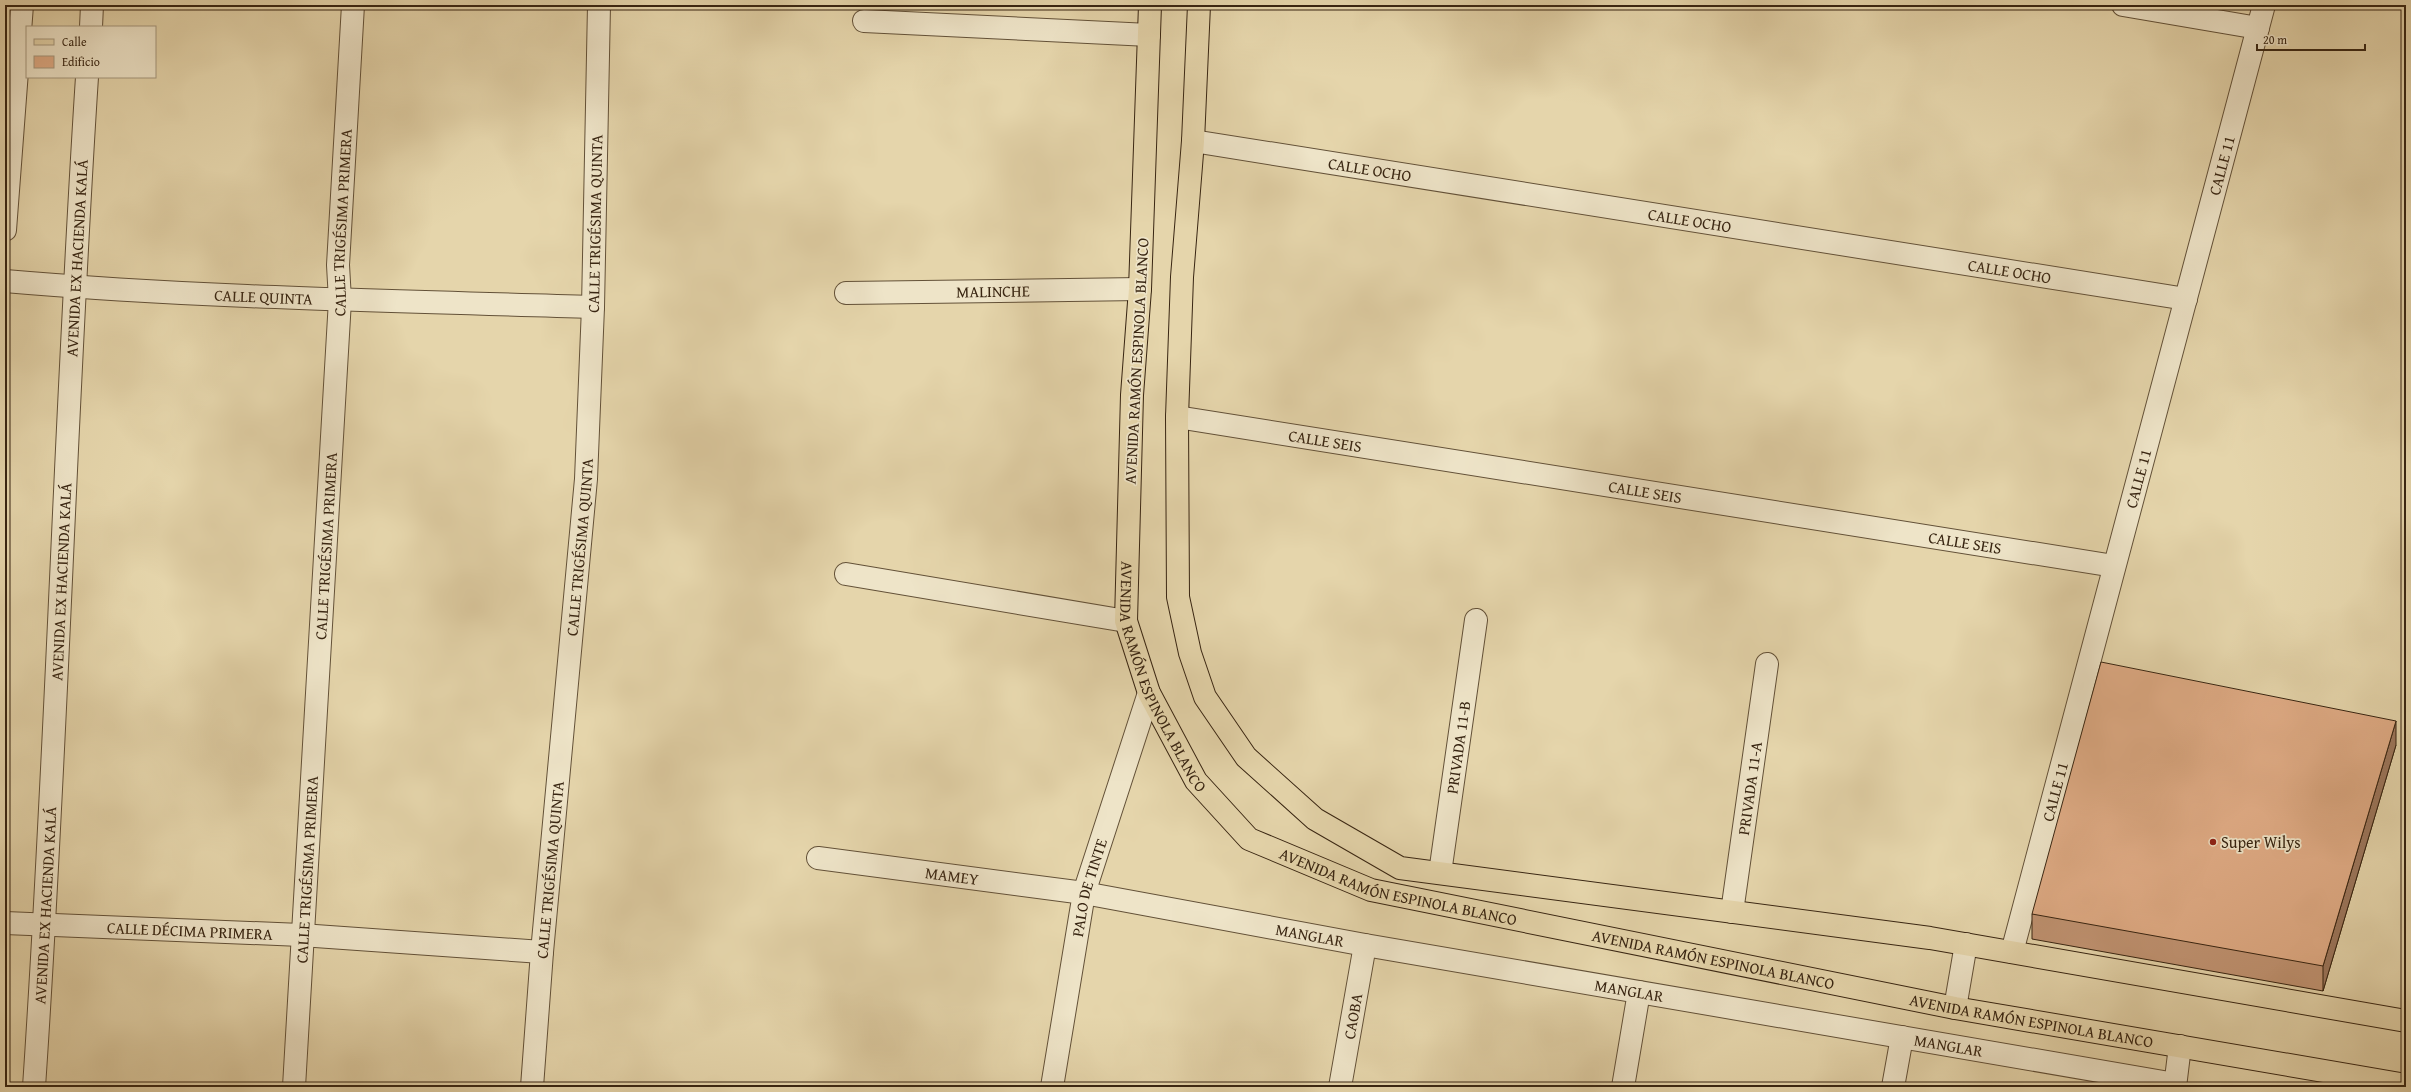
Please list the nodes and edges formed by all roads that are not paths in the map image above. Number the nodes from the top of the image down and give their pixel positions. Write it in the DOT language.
graph roads {
  1 [pos="22,5"];
  2 [pos="92,5"];
  3 [pos="353,5"];
  4 [pos="599,5"];
  5 [pos="1150,5"];
  6 [pos="1199,5"];
  7 [pos="2123,5"];
  8 [pos="2264,5"];
  9 [pos="864,21"];
  10 [pos="91,26"];
  11 [pos="2258,28"];
  12 [pos="1149,35"];
  13 [pos="88,78"];
  14 [pos="1193,141"];
  15 [pos="5,230"];
  16 [pos="5,281"];
  17 [pos="74,287"];
  18 [pos="1140,289"];
  19 [pos="846,293"];
  20 [pos="2186,299"];
  21 [pos="340,300"];
  22 [pos="593,307"];
  23 [pos="1177,417"];
  24 [pos="2114,566"];
  25 [pos="846,574"];
  26 [pos="1476,620"];
  27 [pos="1126,621"];
  28 [pos="1767,664"];
  29 [pos="1149,693"];
  30 [pos="818,858"];
  31 [pos="1440,873"];
  32 [pos="1084,893"];
  33 [pos="1732,912"];
  34 [pos="5,923"];
  35 [pos="45,925"];
  36 [pos="301,935"];
  37 [pos="1966,944"];
  38 [pos="1365,945"];
  39 [pos="542,952"];
  40 [pos="2012,952"];
  41 [pos="1639,992"];
  42 [pos="1955,1008"];
  43 [pos="2406,1021"];
  44 [pos="1902,1037"];
  45 [pos="2180,1046"];
  46 [pos="2406,1085"];
  47 [pos="2175,1086"];
  48 [pos="34,1087"];
  49 [pos="294,1087"];
  50 [pos="532,1087"];
  51 [pos="1052,1087"];
  52 [pos="1340,1087"];
  53 [pos="1623,1087"];
  54 [pos="1893,1087"];
  1 -- 15 [label="street"];
  2 -- 10 [label="street"];
  3 -- 21 [label="street, CALLE TRIGÉSIMA PRIMERA"];
  4 -- 22 [label="street, CALLE TRIGÉSIMA QUINTA"];
  5 -- 12 [label="main road, AVENIDA RAMÓN ESPINOLA BLANCO"];
  6 -- 14 [label="main road, AVENIDA RAMÓN ESPINOLA BLANCO"];
  7 -- 11 [label="street"];
  8 -- 11 [label="street, CALLE 11"];
  9 -- 12 [label="street"];
  11 -- 20 [label="street, CALLE 11"];
  12 -- 18 [label="main road, AVENIDA RAMÓN ESPINOLA BLANCO"];
  13 -- 17 [label="street, AVENIDA EX HACIENDA KALÁ"];
  14 -- 20 [label="street, CALLE OCHO"];
  14 -- 23 [label="main road, AVENIDA RAMÓN ESPINOLA BLANCO"];
  16 -- 17 [label="street, CALLE QUINTA"];
  17 -- 21 [label="street, CALLE QUINTA"];
  17 -- 35 [label="street, AVENIDA EX HACIENDA KALÁ"];
  18 -- 19 [label="street, MALINCHE"];
  18 -- 27 [label="main road, AVENIDA RAMÓN ESPINOLA BLANCO"];
  20 -- 24 [label="street, CALLE 11"];
  21 -- 22 [label="street, CALLE QUINTA"];
  21 -- 36 [label="street, CALLE TRIGÉSIMA PRIMERA"];
  22 -- 39 [label="street, CALLE TRIGÉSIMA QUINTA"];
  23 -- 24 [label="street, CALLE SEIS"];
  23 -- 31 [label="main road, AVENIDA RAMÓN ESPINOLA BLANCO"];
  24 -- 40 [label="street, CALLE 11"];
  25 -- 27 [label="street"];
  26 -- 31 [label="street, PRIVADA 11-B"];
  27 -- 29 [label="main road, AVENIDA RAMÓN ESPINOLA BLANCO"];
  28 -- 33 [label="street, PRIVADA 11-A"];
  29 -- 32 [label="street, PALO DE TINTE"];
  29 -- 42 [label="main road, AVENIDA RAMÓN ESPINOLA BLANCO"];
  30 -- 32 [label="street, MAMEY"];
  31 -- 33 [label="main road, AVENIDA RAMÓN ESPINOLA BLANCO"];
  32 -- 38 [label="street, MANGLAR"];
  32 -- 51 [label="street, PALO DE TINTE"];
  33 -- 37 [label="main road, AVENIDA RAMÓN ESPINOLA BLANCO"];
  34 -- 35 [label="street, CALLE DÉCIMA PRIMERA"];
  35 -- 36 [label="street, CALLE DÉCIMA PRIMERA"];
  35 -- 48 [label="street, AVENIDA EX HACIENDA KALÁ"];
  36 -- 39 [label="street, CALLE DÉCIMA PRIMERA"];
  36 -- 49 [label="street, CALLE TRIGÉSIMA PRIMERA"];
  37 -- 40 [label="main road, AVENIDA RAMÓN ESPINOLA BLANCO"];
  37 -- 42 [label="street"];
  38 -- 41 [label="street, MANGLAR"];
  38 -- 52 [label="street, CAOBA"];
  39 -- 50 [label="street, CALLE TRIGÉSIMA QUINTA"];
  40 -- 43 [label="main road, AVENIDA RAMÓN ESPINOLA BLANCO"];
  41 -- 44 [label="street, MANGLAR"];
  41 -- 53 [label="street"];
  42 -- 45 [label="main road, AVENIDA RAMÓN ESPINOLA BLANCO"];
  44 -- 47 [label="street, MANGLAR"];
  44 -- 54 [label="street"];
  45 -- 46 [label="main road, AVENIDA RAMÓN ESPINOLA BLANCO"];
  45 -- 47 [label="street"];
}
